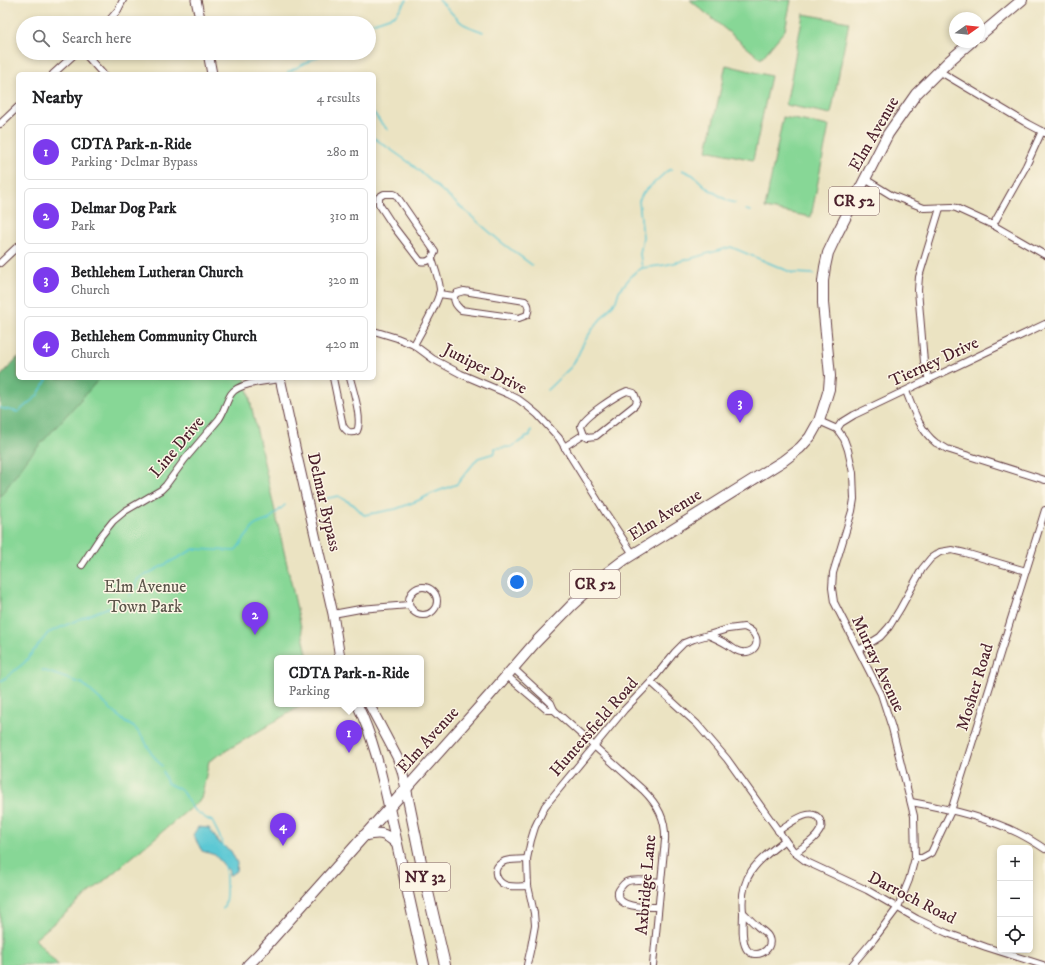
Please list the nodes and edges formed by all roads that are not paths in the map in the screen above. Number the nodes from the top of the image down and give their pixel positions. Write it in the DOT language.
graph roads {
  1 [pos="123,0"];
  2 [pos="196,0"];
  3 [pos="1022,0"];
  4 [pos="114,16"];
  5 [pos="199,16"];
  6 [pos="985,31"];
  7 [pos="965,48"];
  8 [pos="68,60"];
  9 [pos="90,60"];
  10 [pos="209,60"];
  11 [pos="939,71"];
  12 [pos="55,72"];
  13 [pos="101,72"];
  14 [pos="212,72"];
  15 [pos="16,109"];
  16 [pos="0,124"];
  17 [pos="1044,132"];
  18 [pos="865,180"];
  19 [pos="940,208"];
  20 [pos="993,225"];
  21 [pos="16,248"];
  22 [pos="1045,254"];
  23 [pos="432,259"];
  24 [pos="0,263"];
  25 [pos="439,294"];
  26 [pos="454,296"];
  27 [pos="1045,324"];
  28 [pos="376,332"];
  29 [pos="414,345"];
  30 [pos="270,380"];
  31 [pos="280,380"];
  32 [pos="333,380"];
  33 [pos="350,380"];
  34 [pos="929,380"];
  35 [pos="906,391"];
  36 [pos="820,421"];
  37 [pos="837,429"];
  38 [pos="584,434"];
  39 [pos="564,447"];
  40 [pos="1045,480"];
  41 [pos="1045,510"];
  42 [pos="633,554"];
  43 [pos="82,564"];
  44 [pos="1026,571"];
  45 [pos="409,605"];
  46 [pos="333,614"];
  47 [pos="336,632"];
  48 [pos="708,635"];
  49 [pos="859,650"];
  50 [pos="340,655"];
  51 [pos="345,655"];
  52 [pos="510,672"];
  53 [pos="651,682"];
  54 [pos="536,689"];
  55 [pos="530,695"];
  56 [pos="360,707"];
  57 [pos="372,707"];
  58 [pos="554,710"];
  59 [pos="595,746"];
  60 [pos="406,789"];
  61 [pos="911,802"];
  62 [pos="389,808"];
  63 [pos="951,811"];
  64 [pos="778,831"];
  65 [pos="363,836"];
  66 [pos="785,840"];
  67 [pos="396,844"];
  68 [pos="1045,849"];
  69 [pos="795,853"];
  70 [pos="915,858"];
  71 [pos="527,860"];
  72 [pos="660,882"];
  73 [pos="528,886"];
  74 [pos="658,907"];
  75 [pos="898,907"];
  76 [pos="743,912"];
  77 [pos="248,965"];
  78 [pos="424,965"];
  79 [pos="445,965"];
  80 [pos="527,965"];
  81 [pos="653,965"];
  82 [pos="852,965"];
  83 [pos="1043,965"];
  1 -- 4 [label="street"];
  2 -- 5 [label="street"];
  3 -- 6 [label="main road"];
  7 -- 11 [label="main road, Elm Avenue / CR 52"];
  8 -- 12 [label="street"];
  9 -- 13 [label="street"];
  10 -- 14 [label="street"];
  11 -- 17 [label="street"];
  11 -- 18 [label="main road, Elm Avenue / CR 52"];
  15 -- 16 [label="street"];
  17 -- 20 [label="street"];
  18 -- 19 [label="street"];
  18 -- 36 [label="main road, Elm Avenue / CR 52"];
  19 -- 20 [label="street"];
  19 -- 34 [label="street"];
  20 -- 22 [label="street"];
  21 -- 24 [label="street"];
  23 -- 23 [label="street"];
  23 -- 25 [label="street"];
  25 -- 26 [label="street"];
  25 -- 29 [label="street"];
  26 -- 26 [label="street"];
  27 -- 34 [label="street, Tierney Drive"];
  28 -- 29 [label="street, Juniper Drive"];
  29 -- 39 [label="street, Juniper Drive"];
  30 -- 43 [label="street, Line Drive"];
  31 -- 46 [label="street, Delmar Bypass"];
  32 -- 33 [label="street"];
  34 -- 35 [label="street, Tierney Drive"];
  35 -- 37 [label="street, Tierney Drive"];
  35 -- 40 [label="street"];
  36 -- 37 [label="street"];
  36 -- 42 [label="main road, Elm Avenue / CR 52"];
  37 -- 49 [label="street, Murray Avenue"];
  38 -- 38 [label="street"];
  38 -- 39 [label="street"];
  39 -- 42 [label="street, Juniper Drive"];
  41 -- 44 [label="street, Mosher Road"];
  42 -- 52 [label="main road, Elm Avenue / CR 52"];
  44 -- 49 [label="street"];
  44 -- 63 [label="street, Mosher Road"];
  45 -- 45 [label="street"];
  45 -- 46 [label="street"];
  46 -- 47 [label="street, Delmar Bypass"];
  47 -- 50 [label="street, Delmar Bypass"];
  47 -- 51 [label="street, Delmar Bypass"];
  48 -- 48 [label="street, Huntersfield Road"];
  48 -- 53 [label="street, Huntersfield Road"];
  49 -- 61 [label="street, Murray Avenue"];
  52 -- 54 [label="street, Axbridge Lane"];
  52 -- 55 [label="street, Axbridge Lane"];
  52 -- 60 [label="main road, Elm Avenue / CR 52"];
  53 -- 59 [label="street, Huntersfield Road"];
  53 -- 64 [label="street, Darroch Road"];
  54 -- 55 [label="street"];
  54 -- 58 [label="street, Axbridge Lane"];
  55 -- 58 [label="street, Axbridge Lane"];
  56 -- 62 [label="street"];
  57 -- 60 [label="street"];
  58 -- 59 [label="street, Axbridge Lane"];
  59 -- 71 [label="street, Huntersfield Road"];
  59 -- 72 [label="street, Axbridge Lane"];
  60 -- 62 [label="main road, Elm Avenue"];
  60 -- 79 [label="main road, NY 32"];
  61 -- 63 [label="street"];
  61 -- 70 [label="street, Murray Avenue"];
  62 -- 65 [label="main road, Elm Avenue"];
  62 -- 67 [label="main road"];
  63 -- 68 [label="street"];
  63 -- 70 [label="street, Mosher Road"];
  64 -- 66 [label="street, Darroch Road"];
  64 -- 69 [label="street"];
  65 -- 67 [label="main road, NY 32"];
  65 -- 77 [label="main road, Elm Avenue"];
  66 -- 69 [label="street, Darroch Road"];
  66 -- 76 [label="street"];
  67 -- 78 [label="main road, NY 32"];
  69 -- 75 [label="street, Darroch Road"];
  70 -- 75 [label="street, Murray Avenue"];
  71 -- 73 [label="street, Huntersfield Road"];
  71 -- 73 [label="street"];
  72 -- 74 [label="street, Axbridge Lane"];
  72 -- 74 [label="street"];
  73 -- 80 [label="street, Huntersfield Road"];
  74 -- 81 [label="street, Axbridge Lane"];
  75 -- 82 [label="street, Murray Avenue"];
  75 -- 83 [label="street, Darroch Road"];
  76 -- 76 [label="street"];
}
